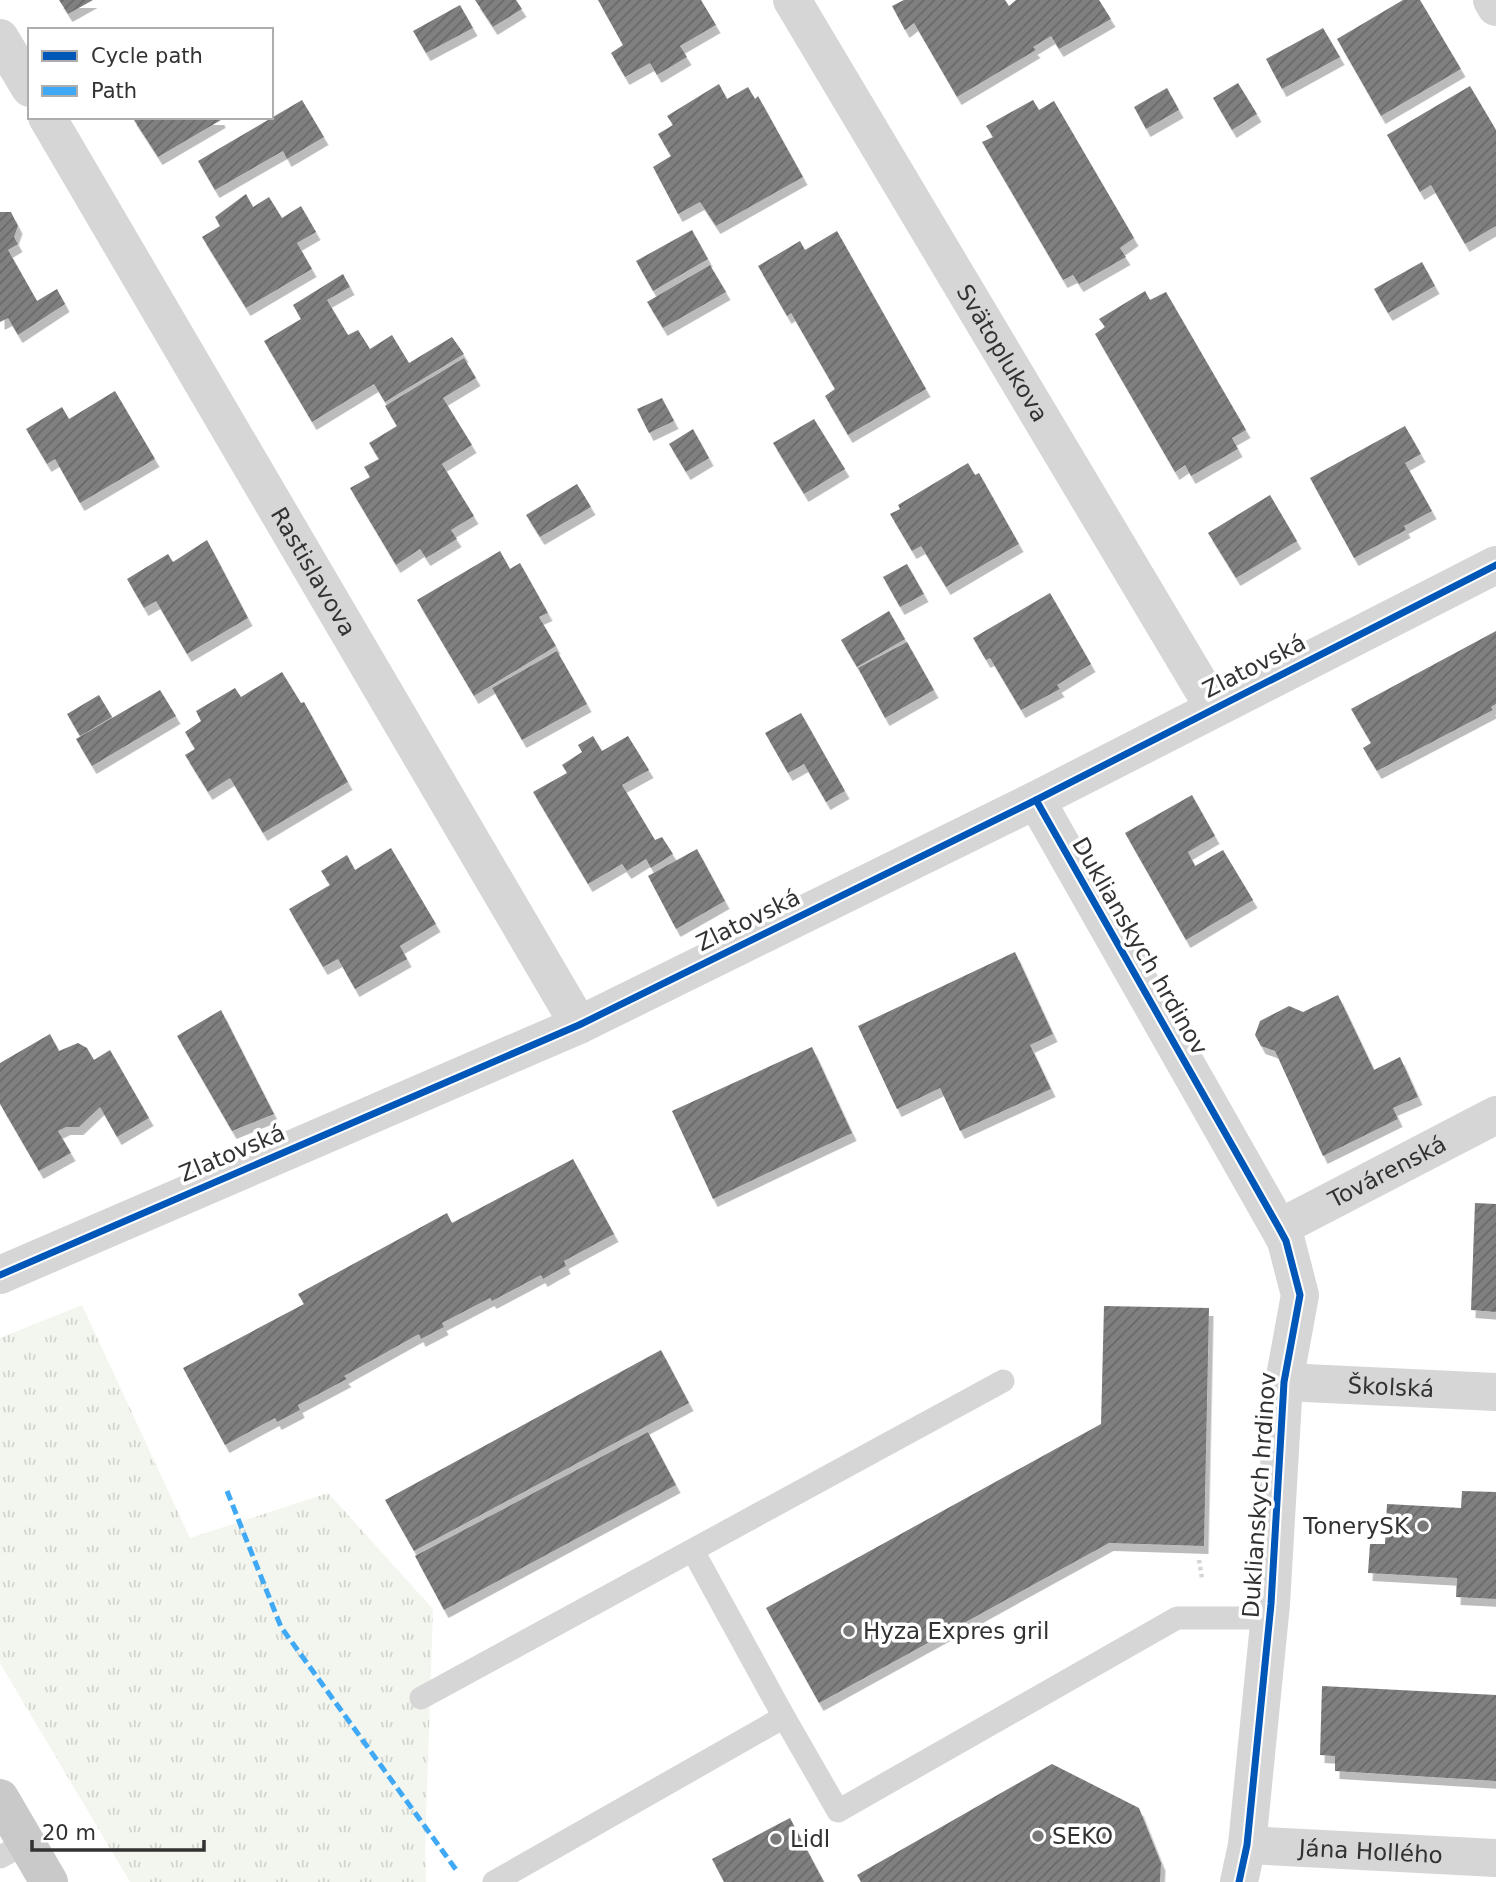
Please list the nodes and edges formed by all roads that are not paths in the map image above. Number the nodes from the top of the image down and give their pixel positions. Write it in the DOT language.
graph roads {
  1 [pos="792,0"];
  2 [pos="1492,0"];
  3 [pos="1496,7"];
  4 [pos="0,38"];
  5 [pos="28,85"];
  6 [pos="48,119"];
  7 [pos="1496,565"];
  8 [pos="1214,708"];
  9 [pos="1035,800"];
  10 [pos="579,1025"];
  11 [pos="1496,1115"];
  12 [pos="1279,1228"];
  13 [pos="0,1275"];
  14 [pos="1003,1381"];
  15 [pos="1283,1382"];
  16 [pos="1496,1392"];
  17 [pos="693,1551"];
  18 [pos="1270,1618"];
  19 [pos="421,1699"];
  20 [pos="784,1717"];
  21 [pos="0,1798"];
  22 [pos="1247,1846"];
  23 [pos="13,1850"];
  24 [pos="1496,1858"];
  25 [pos="513,1875"];
  26 [pos="49,1882"];
  27 [pos="494,1882"];
  28 [pos="1238,1882"];
  1 -- 8 [label="street, Svätoplukova"];
  2 -- 3 [label="street"];
  4 -- 5 [label="street"];
  6 -- 10 [label="street, Rastislavova"];
  7 -- 8 [label="street, Zlatovská"];
  8 -- 9 [label="street, Zlatovská"];
  9 -- 10 [label="street, Zlatovská"];
  9 -- 12 [label="street, Duklianskych hrdinov"];
  10 -- 13 [label="street, Zlatovská"];
  11 -- 12 [label="street, Továrenská"];
  12 -- 15 [label="street, Duklianskych hrdinov"];
  14 -- 17 [label="lane"];
  15 -- 16 [label="street, Školská"];
  15 -- 18 [label="street, Duklianskych hrdinov"];
  17 -- 19 [label="lane"];
  17 -- 20 [label="lane"];
  18 -- 20 [label="lane"];
  18 -- 22 [label="street, Duklianskych hrdinov"];
  20 -- 25 [label="lane"];
  21 -- 23 [label="main road"];
  22 -- 24 [label="street, Jána Hollého"];
  22 -- 28 [label="street, Duklianskych hrdinov"];
  23 -- 26 [label="main road"];
  25 -- 27 [label="lane"];
}
